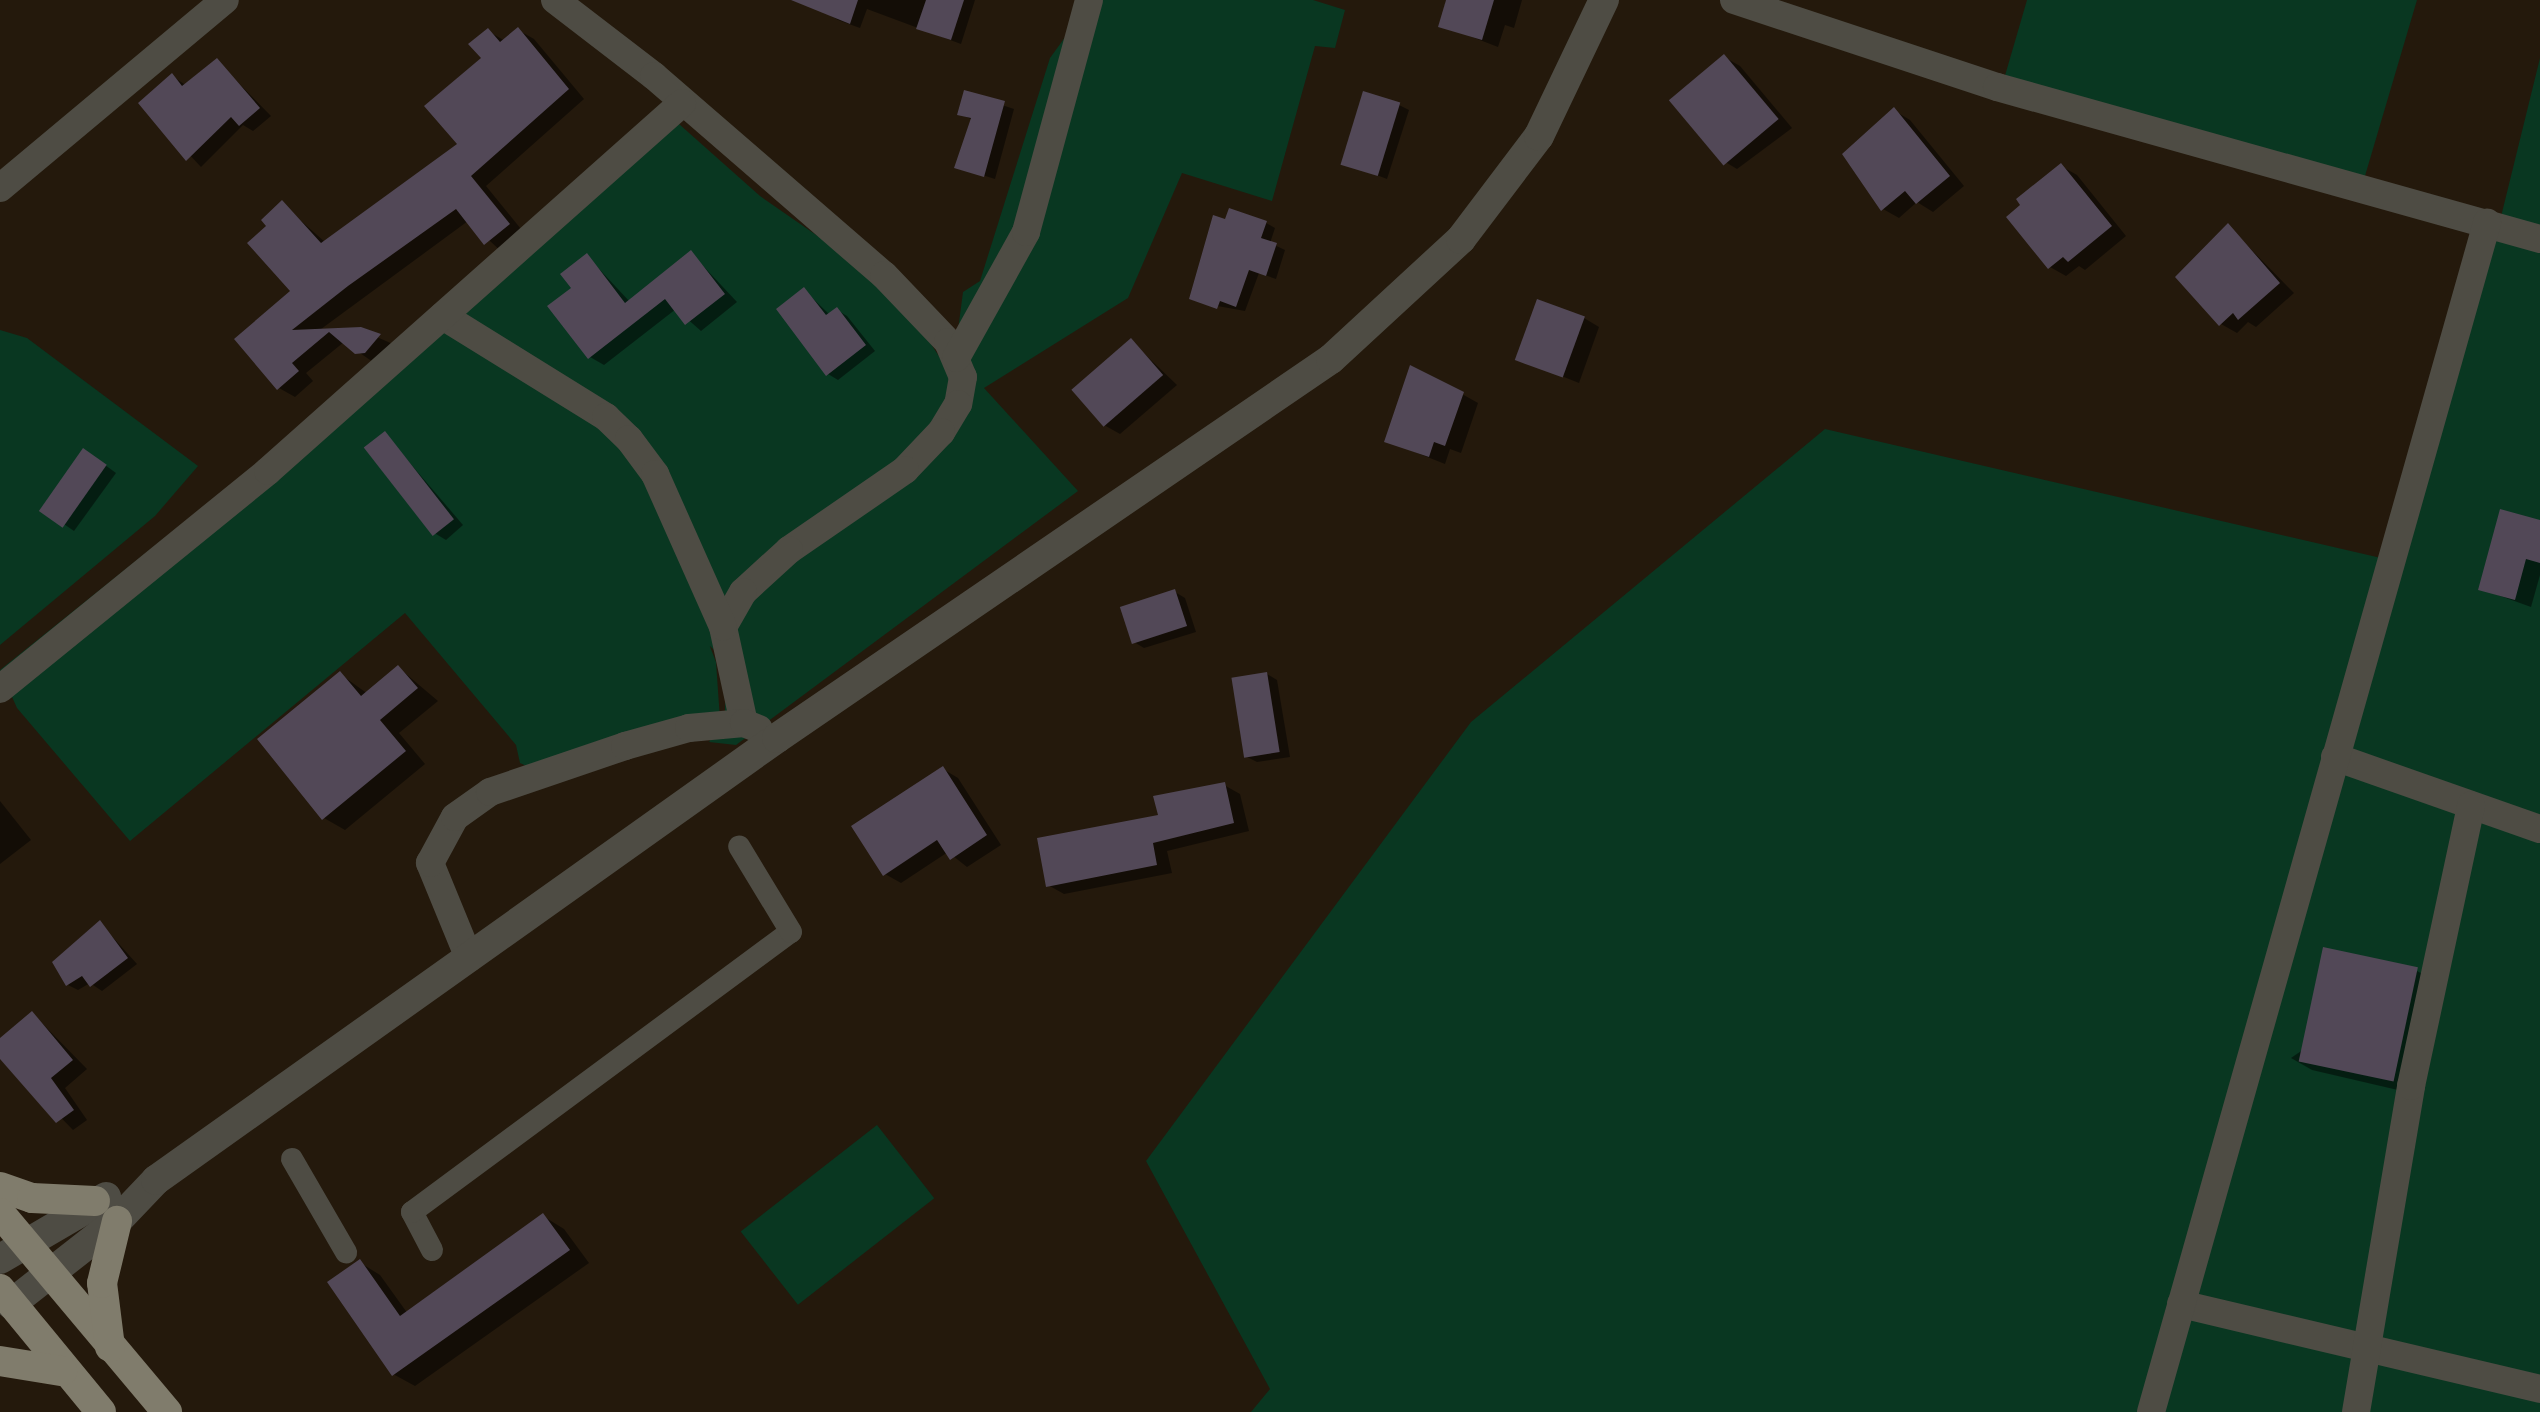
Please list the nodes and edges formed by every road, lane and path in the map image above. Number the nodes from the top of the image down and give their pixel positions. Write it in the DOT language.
graph roads {
  1 [pos="226,0"];
  2 [pos="556,0"];
  3 [pos="1089,0"];
  4 [pos="1604,0"];
  5 [pos="1734,0"];
  6 [pos="682,103"];
  7 [pos="0,188"];
  8 [pos="2487,224"];
  9 [pos="2540,238"];
  10 [pos="443,316"];
  11 [pos="956,358"];
  12 [pos="723,627"];
  13 [pos="0,689"];
  14 [pos="744,723"];
  15 [pos="778,738"];
  16 [pos="2335,757"];
  17 [pos="2471,806"];
  18 [pos="2540,829"];
  19 [pos="739,846"];
  20 [pos="469,958"];
  21 [pos="292,1158"];
  22 [pos="0,1187"];
  23 [pos="106,1211"];
  24 [pos="0,1213"];
  25 [pos="432,1250"];
  26 [pos="12,1251"];
  27 [pos="346,1252"];
  28 [pos="50,1276"];
  29 [pos="4,1302"];
  30 [pos="2181,1304"];
  31 [pos="110,1347"];
  32 [pos="2368,1350"];
  33 [pos="0,1361"];
  34 [pos="62,1371"];
  35 [pos="2540,1389"];
  36 [pos="102,1412"];
  37 [pos="167,1412"];
  38 [pos="2151,1412"];
  39 [pos="2356,1412"];
  1 -- 7 [label="street"];
  2 -- 6 [label="street"];
  3 -- 11 [label="street"];
  4 -- 15 [label="street"];
  5 -- 8 [label="street"];
  6 -- 10 [label="street"];
  6 -- 11 [label="street"];
  8 -- 9 [label="street"];
  8 -- 16 [label="street"];
  10 -- 12 [label="street"];
  10 -- 13 [label="street"];
  11 -- 12 [label="street"];
  12 -- 14 [label="street"];
  14 -- 15 [label="street"];
  14 -- 20 [label="street"];
  15 -- 20 [label="street"];
  16 -- 17 [label="street"];
  16 -- 30 [label="street"];
  17 -- 18 [label="street"];
  17 -- 32 [label="street"];
  19 -- 25 [label="street"];
  20 -- 23 [label="street"];
  21 -- 27 [label="street"];
  22 -- 23 [label="main road"];
  23 -- 26 [label="street"];
  23 -- 28 [label="street"];
  23 -- 31 [label="main road"];
  24 -- 26 [label="main road"];
  26 -- 28 [label="main road"];
  28 -- 29 [label="street"];
  28 -- 31 [label="main road"];
  29 -- 34 [label="main road"];
  30 -- 32 [label="street"];
  30 -- 38 [label="street"];
  31 -- 37 [label="main road"];
  32 -- 35 [label="street"];
  32 -- 39 [label="street"];
  33 -- 34 [label="main road"];
  34 -- 36 [label="main road"];
}
